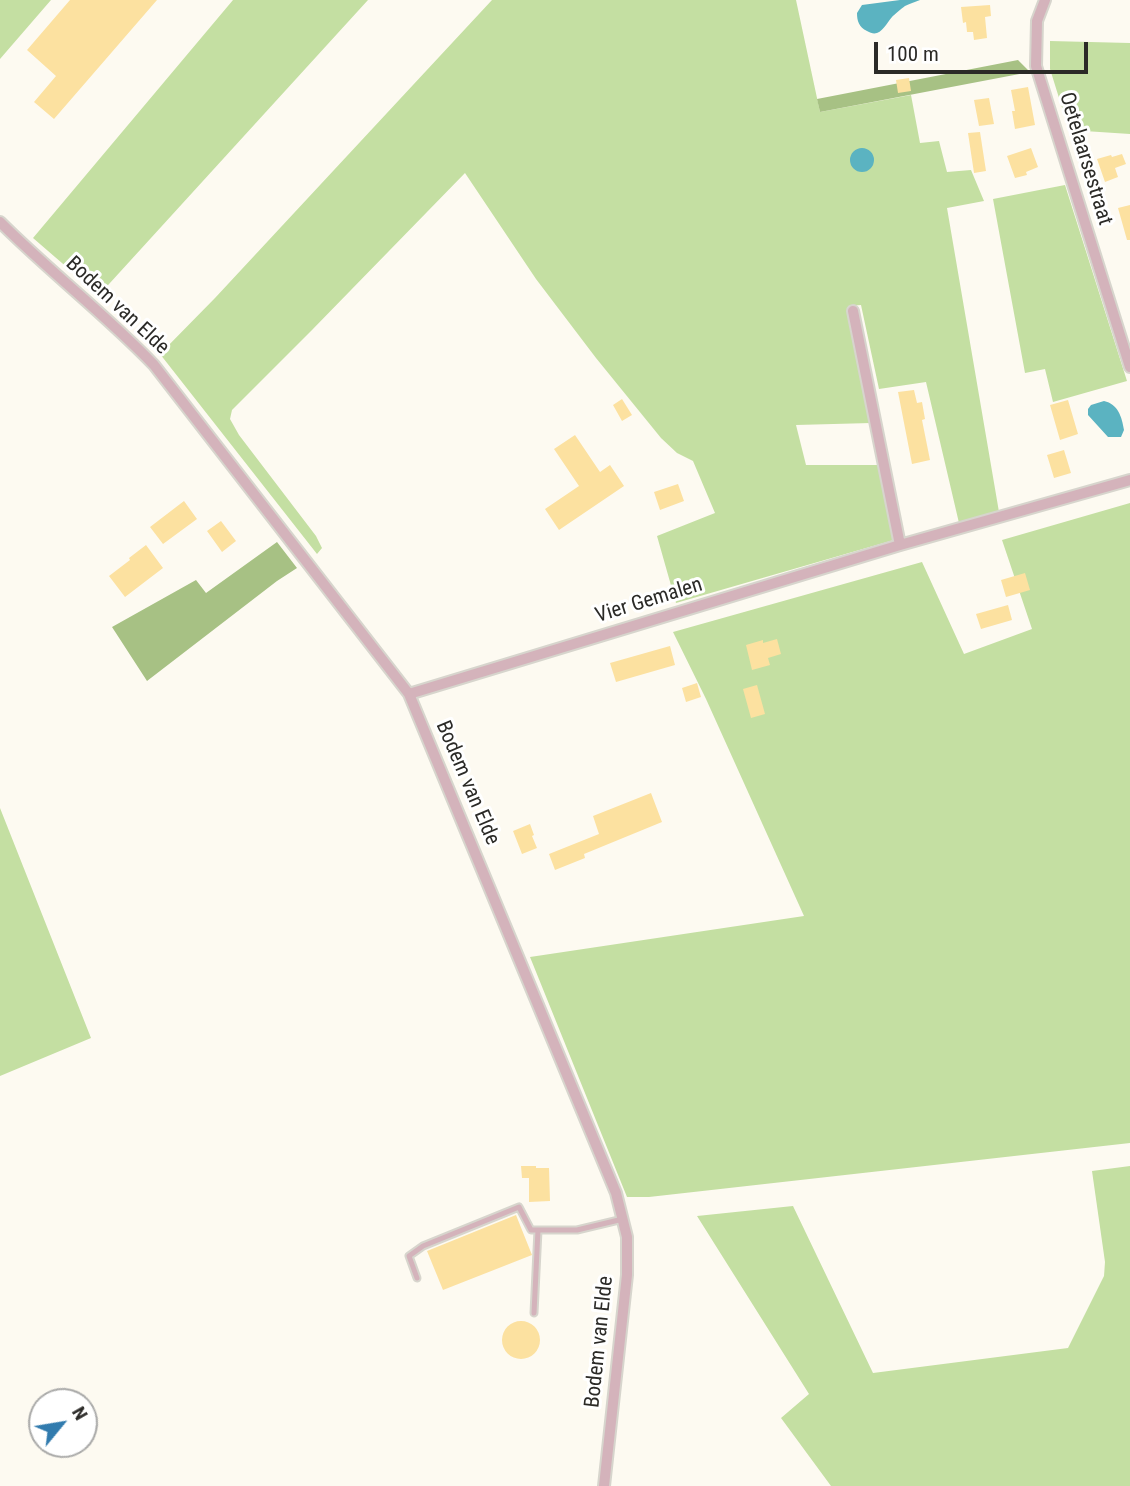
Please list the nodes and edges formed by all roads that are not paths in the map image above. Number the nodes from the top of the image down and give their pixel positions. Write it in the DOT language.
graph roads {
  1 [pos="1045,0"];
  2 [pos="0,222"];
  3 [pos="853,311"];
  4 [pos="1130,367"];
  5 [pos="1130,480"];
  6 [pos="900,545"];
  7 [pos="409,694"];
  8 [pos="624,1219"];
  9 [pos="538,1230"];
  10 [pos="417,1278"];
  11 [pos="534,1313"];
  12 [pos="604,1486"];
  1 -- 4 [label="street, Oetelaarsestraat"];
  2 -- 7 [label="street, Bodem van Elde"];
  3 -- 6 [label="street"];
  5 -- 6 [label="street, Vier Gemalen"];
  6 -- 7 [label="street, Vier Gemalen"];
  7 -- 8 [label="street, Bodem van Elde"];
  8 -- 9 [label="lane"];
  8 -- 12 [label="street, Bodem van Elde"];
  9 -- 10 [label="lane"];
  9 -- 11 [label="lane"];
}
